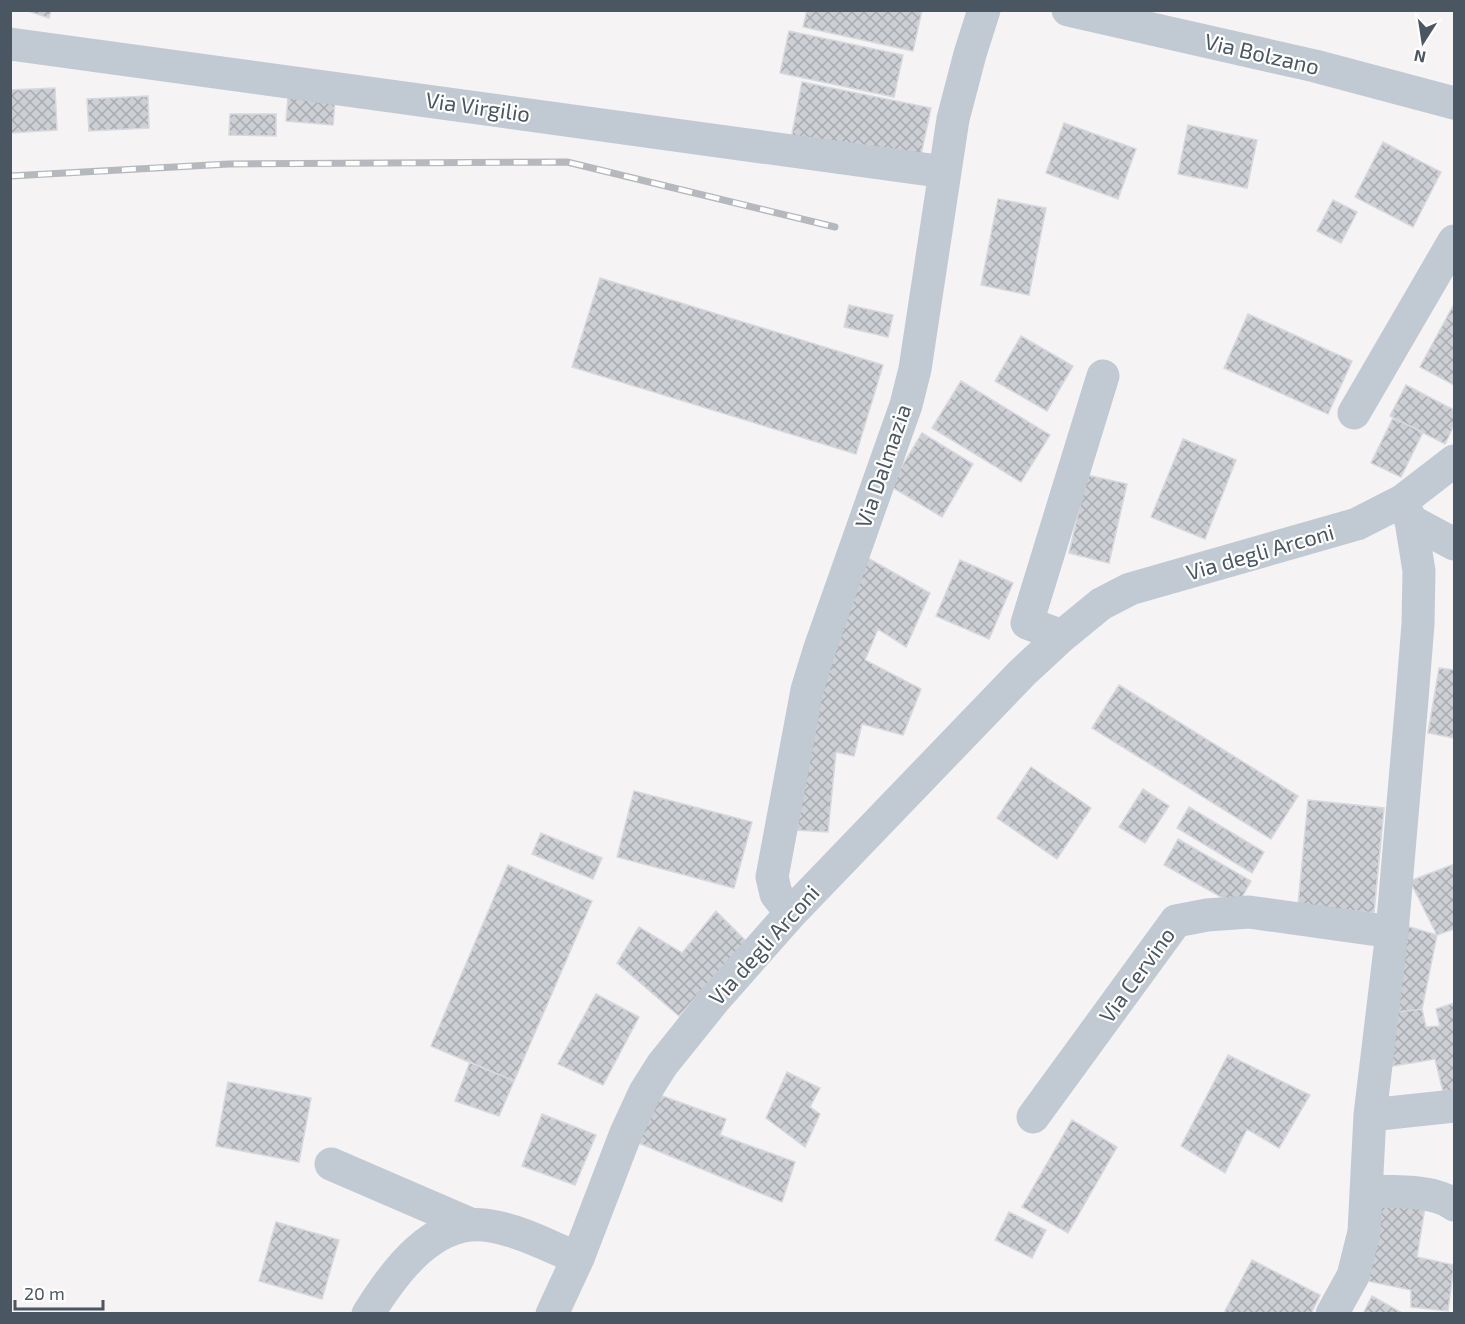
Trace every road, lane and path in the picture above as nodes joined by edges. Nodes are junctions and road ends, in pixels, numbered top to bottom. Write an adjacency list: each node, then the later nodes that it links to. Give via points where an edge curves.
1 (984, 10): 5 (street, Via Dalmazia, via 953,119)
2 (1068, 10): 4 (street, Via Bolzano, via 1315,66)
3 (10, 44): 5 (street, Via Virgilio)
4 (1455, 103)
5 (945, 172): 13 (street, Via Dalmazia, via 921,337 906,405 807,690 772,877 776,894)
6 (1455, 241): 8 (street)
7 (1103, 376): 12 (street, via 1027,622)
8 (1354, 413)
9 (1455, 461): 10 (street, Via degli Arconi)
10 (1406, 511): 11 (street); 12 (street, Via degli Arconi, via 1130,589 1101,604); 14 (street, via 1419,571 1418,624)
11 (1455, 544)
12 (1062, 636): 13 (street, Via degli Arconi)
13 (791, 913): 22 (street, Via degli Arconi, via 708,1007 645,1092)
14 (1392, 932): 16 (street); 17 (street, Via Cervino, via 1248,912 1176,921)
15 (1455, 1106): 16 (street)
16 (1370, 1114): 19 (street)
17 (1033, 1117)
18 (331, 1164): 21 (street)
19 (1366, 1191): 20 (street, via 1434,1196); 25 (street, via 1361,1250 1353,1276)
20 (1455, 1205)
21 (470, 1224): 22 (street, via 506,1229); 23 (street, via 441,1233 413,1254)
22 (578, 1258): 24 (street, Via degli Arconi)
23 (368, 1314)
24 (552, 1314)
25 (1332, 1314)

